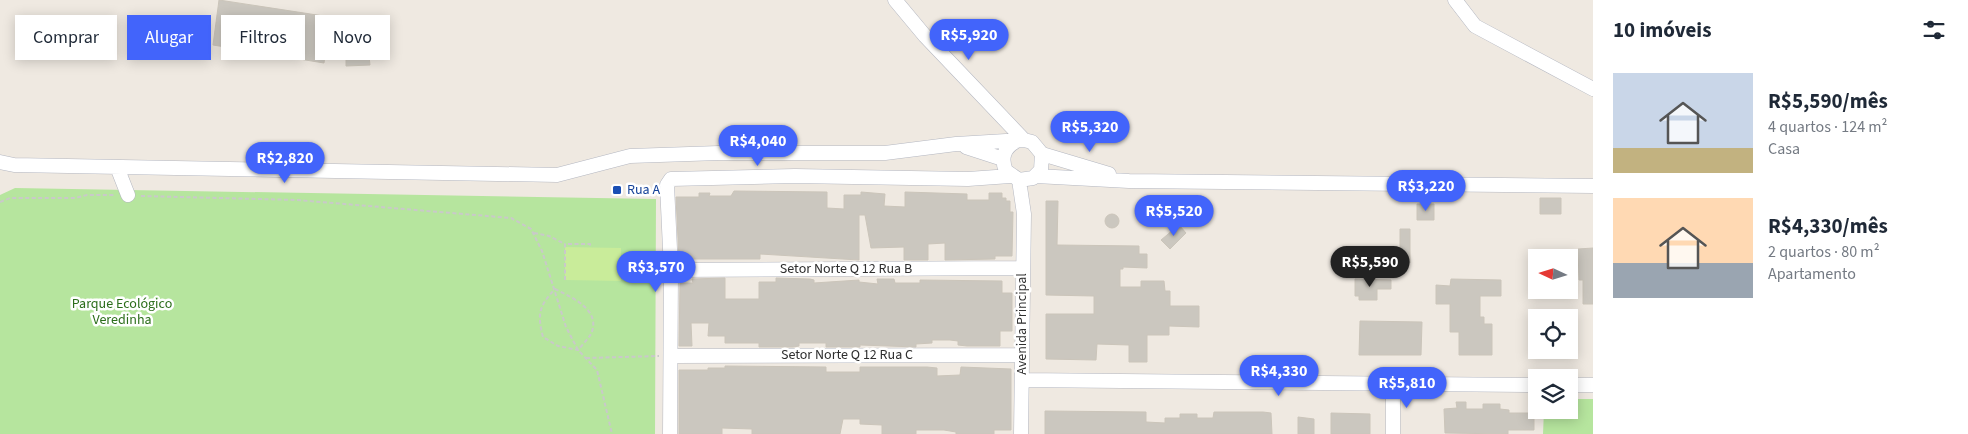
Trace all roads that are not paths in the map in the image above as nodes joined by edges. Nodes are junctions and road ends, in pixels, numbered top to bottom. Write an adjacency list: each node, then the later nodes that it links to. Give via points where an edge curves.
1 (895, 0): 4 (street)
2 (1455, 0): 3 (street, via 1475,26)
3 (1593, 88)
4 (1019, 141): 5 (street); 6 (street, via 1032,142); 10 (street, via 1004,152)
5 (956, 144): 9 (street, via 885,153 630,156 557,175); 10 (street)
6 (1042, 154): 12 (street, Avenida Principal, via 1043,162); 13 (street)
7 (0, 162): 8 (street)
8 (14, 165): 9 (street); 11 (street)
9 (117, 167): 15 (street)
10 (1009, 170): 12 (street); 16 (street, Avenida Principal); 18 (street, via 968,179 795,176 671,180 667,185)
11 (0, 171)
12 (1034, 177): 13 (street); 16 (street, Avenida Principal)
13 (1129, 180): 14 (street)
14 (1593, 186)
15 (128, 195)
16 (1024, 214): 17 (street, Avenida Principal)
17 (1022, 268): 18 (street, Setor Norte Q 12 Rua B); 19 (street, Avenida Principal)
18 (671, 270): 20 (street)
19 (1022, 355): 20 (street, Setor Norte Q 12 Rua C); 21 (street, Avenida Principal)
20 (671, 356): 26 (street)
21 (1022, 380): 22 (street); 27 (street, Avenida Principal)
22 (1393, 383): 23 (street); 28 (street)
23 (1528, 385)
24 (1578, 385): 25 (street)
25 (1593, 385)
26 (670, 434)
27 (1022, 434)
28 (1393, 434)

